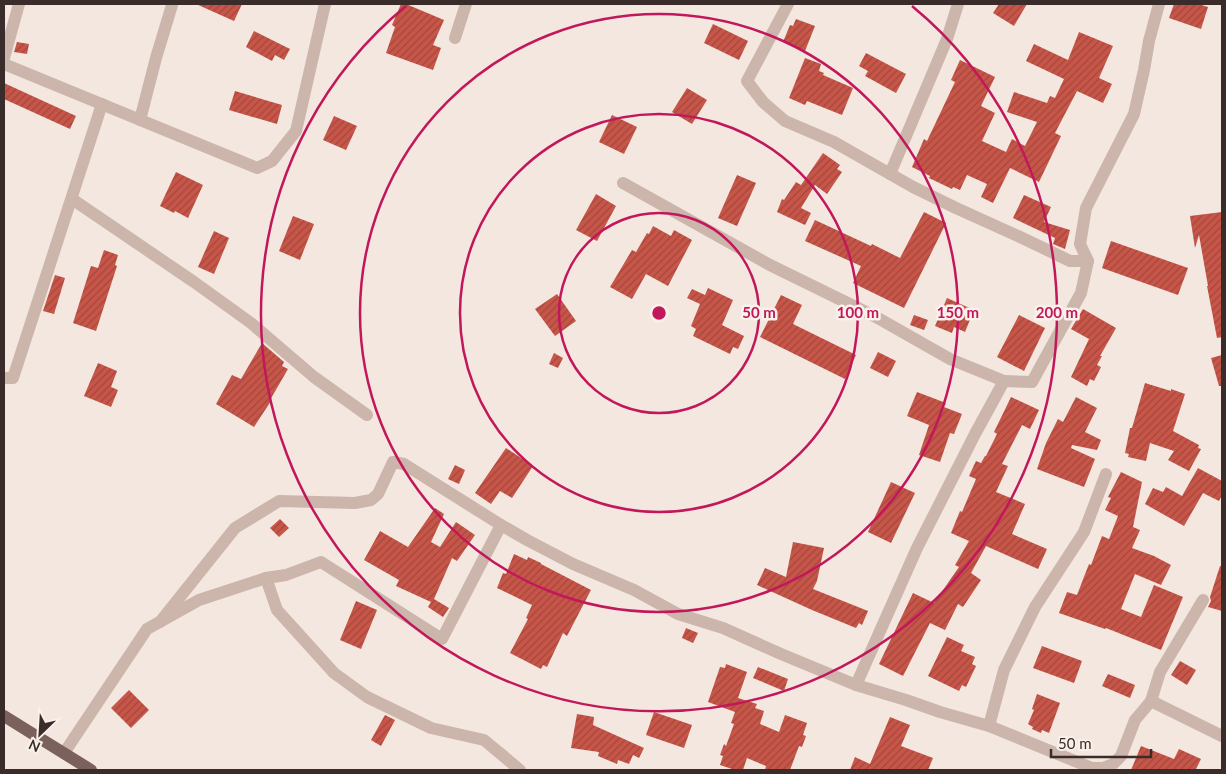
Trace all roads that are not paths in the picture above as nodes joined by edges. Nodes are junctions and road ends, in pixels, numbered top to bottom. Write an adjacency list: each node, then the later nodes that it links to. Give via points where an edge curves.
1 (20, 4): 9 (street)
2 (325, 4): 12 (street, via 296,132 272,161 257,168)
3 (466, 4): 8 (street)
4 (788, 4): 13 (street, via 747,81 763,102 786,121 834,142)
5 (958, 4): 13 (street, via 947,39)
6 (1158, 4): 16 (street, via 1134,114 1086,208 1080,244)
7 (172, 5): 12 (street)
8 (455, 38)
9 (4, 58)
10 (4, 64): 11 (street)
11 (102, 104): 12 (street); 15 (street)
12 (140, 120)
13 (890, 174): 16 (street, via 1070,261)
14 (622, 183): 18 (street, via 950,359)
15 (72, 199): 17 (street, via 13,378); 19 (street, via 251,323)
16 (1088, 261): 18 (street, via 1081,293 1032,382)
17 (4, 378)
18 (1004, 381): 25 (street, via 917,548)
19 (367, 416)
20 (1106, 474): 28 (street, via 1084,532 1035,607 1004,670)
21 (501, 525): 22 (street, via 442,639 321,562); 24 (street, via 404,464 393,462 378,494 371,500 355,503 279,502 235,528); 25 (street, via 678,614 723,628)
22 (266, 578): 24 (street, via 199,600); 32 (street, via 278,610 334,673 367,697 431,728 484,740)
23 (1203, 600): 26 (street, via 1160,672)
24 (160, 622): 30 (street, via 147,629)
25 (856, 685): 28 (street)
26 (1151, 701): 28 (street, via 1135,720 1121,756 1103,768 1092,768); 29 (street)
27 (4, 716): 30 (main road)
28 (989, 726)
29 (1222, 736)
30 (64, 753): 31 (main road)
31 (91, 770)
32 (520, 770)

